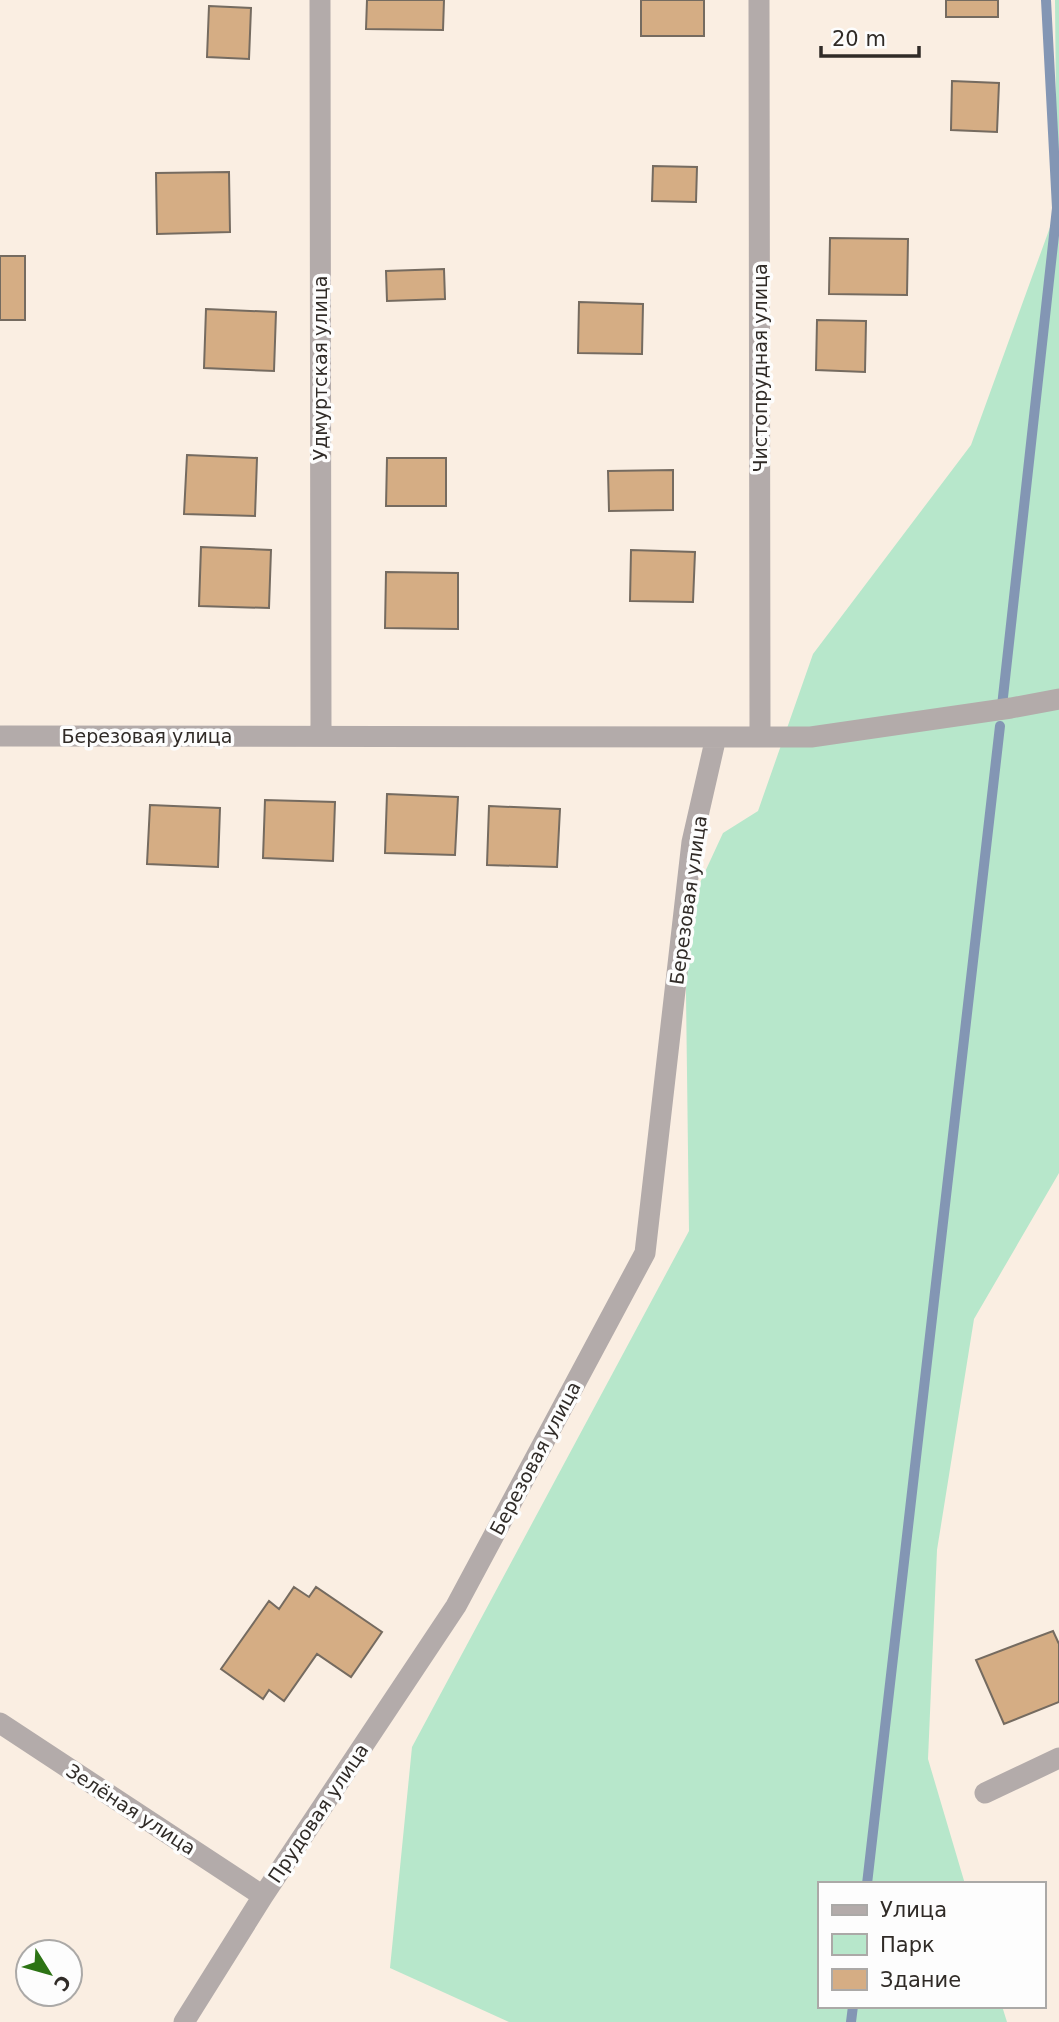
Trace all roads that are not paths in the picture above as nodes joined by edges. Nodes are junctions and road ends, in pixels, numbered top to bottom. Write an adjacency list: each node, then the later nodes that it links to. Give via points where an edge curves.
1 (320, 0): 5 (street, Удмуртская улица)
2 (759, 0): 7 (street, Чистопрудная улица)
3 (1059, 699): 7 (street, via 811,737)
4 (0, 736): 5 (street, Березовая улица)
5 (321, 736): 6 (street, Березовая улица)
6 (716, 737): 7 (street); 8 (street, Березовая улица, via 692,842 645,1253)
7 (760, 737)
8 (456, 1606): 12 (street, Прудовая улица)
9 (0, 1723): 12 (street, Зелёная улица)
10 (1059, 1758): 11 (street)
11 (985, 1793)
12 (263, 1896): 13 (street, Прудовая улица)
13 (184, 2022)

